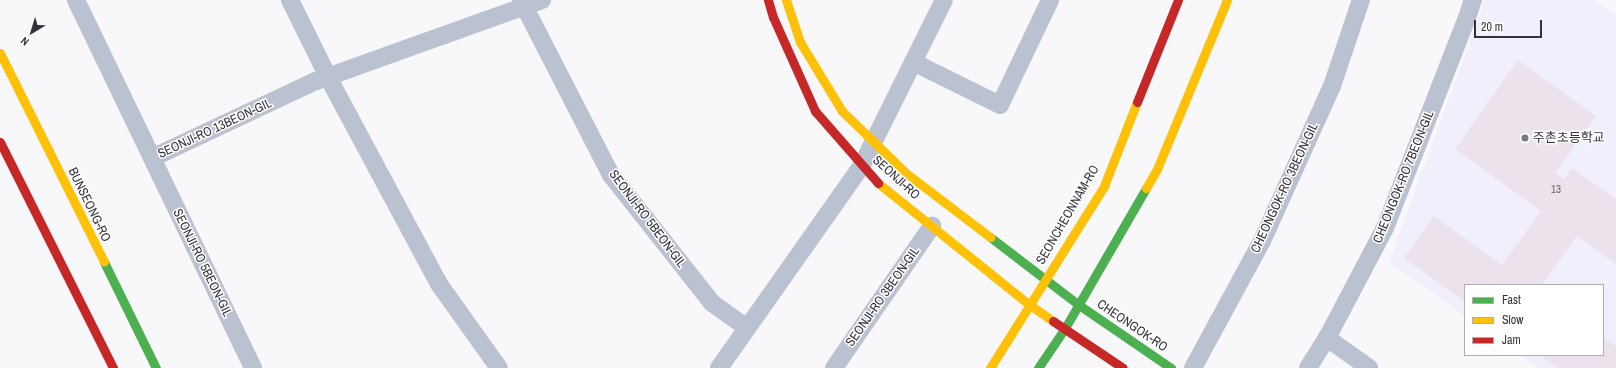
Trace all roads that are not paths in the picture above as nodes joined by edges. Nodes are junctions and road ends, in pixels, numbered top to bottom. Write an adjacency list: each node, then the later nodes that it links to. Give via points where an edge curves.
1 (76, 0): 18 (street, SEONJI-RO 13BEON-GIL)
2 (290, 0): 15 (street)
3 (542, 0): 12 (street, SEONJI-RO 13BEON-GIL)
4 (768, 0): 19 (main road, SEONJI-RO, via 773,17 815,110)
5 (786, 0): 17 (main road, SEONJI-RO, via 800,42 842,111)
6 (944, 0): 14 (street)
7 (1050, 0): 14 (street, via 1000,105)
8 (1178, 0): 21 (main road, SEONCHEONNAM-RO, via 1104,186)
9 (1227, 0): 23 (main road, via 1157,169)
10 (1362, 0): 37 (street, CHEONGOK-RO 3BEON-GIL, via 1332,86 1262,241)
11 (1473, 0): 26 (street, CHEONGOK-RO 7BEON-GIL, via 1385,228)
12 (523, 3): 15 (street, SEONJI-RO 13BEON-GIL); 24 (street, SEONJI-RO 5BEON-GIL, via 611,175 712,303)
13 (0, 53): 28 (main road, BUNSEONG-RO)
14 (913, 62): 17 (street)
15 (328, 77): 18 (street, SEONJI-RO 13BEON-GIL); 30 (street, via 439,284)
16 (0, 142): 27 (main road)
17 (874, 142): 19 (street); 21 (main road, SEONJI-RO, via 906,173)
18 (152, 158): 29 (street, SEONJI-RO 5BEON-GIL)
19 (862, 165): 20 (main road, SEONJI-RO, via 874,180); 24 (street)
20 (932, 226): 22 (main road, SEONJI-RO); 32 (street, SEONJI-RO 3BEON-GIL)
21 (1045, 280): 22 (main road, SEONCHEONNAM-RO); 23 (main road, SEONJI-RO)
22 (1030, 305): 25 (main road, SEONJI-RO); 33 (main road, SEONCHEONNAM-RO)
23 (1079, 305): 25 (main road); 36 (main road, CHEONGOK-RO)
24 (747, 328): 31 (street)
25 (1065, 328): 34 (main road); 35 (main road)
26 (1327, 338): 38 (street, CHEONGOK-RO 7BEON-GIL); 39 (street)
27 (114, 368)
28 (156, 368)
29 (253, 368)
30 (499, 368)
31 (719, 368)
32 (834, 368)
33 (990, 368)
34 (1038, 368)
35 (1123, 368)
36 (1171, 368)
37 (1193, 368)
38 (1308, 368)
39 (1369, 368)

